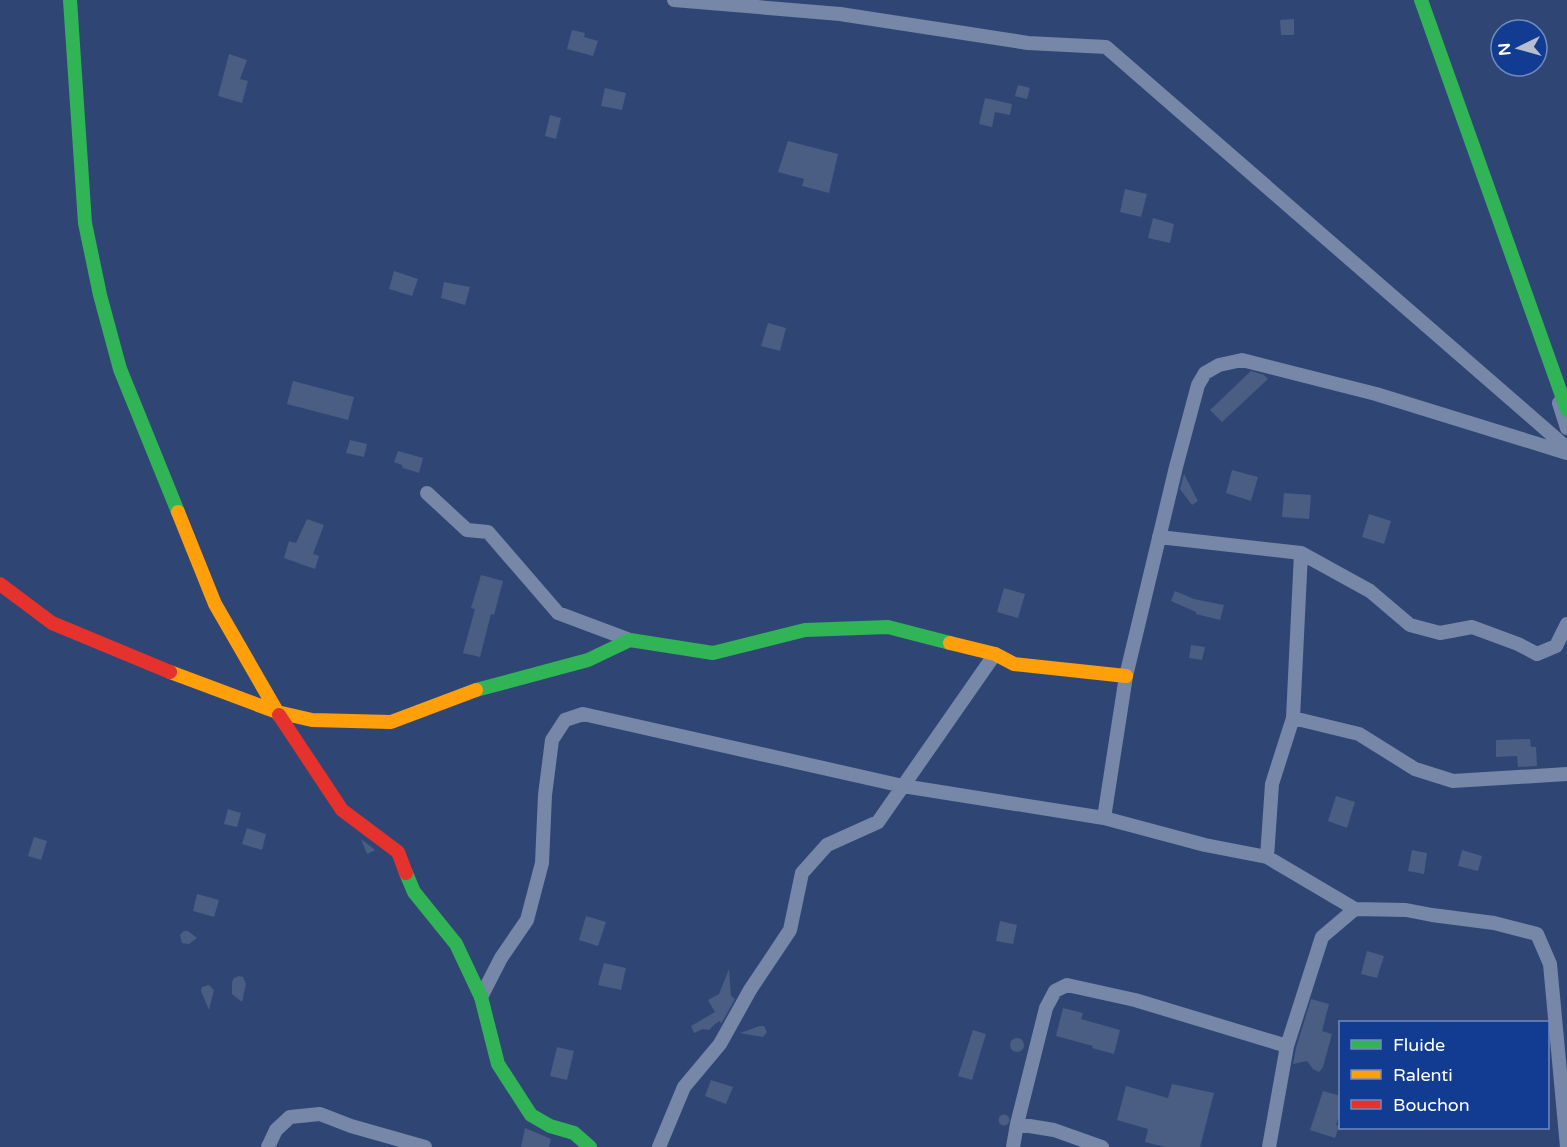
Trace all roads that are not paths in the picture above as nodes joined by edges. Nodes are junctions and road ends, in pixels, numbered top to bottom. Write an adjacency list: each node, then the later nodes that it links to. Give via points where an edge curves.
1 (70, 0): 17 (street, via 85,223 120,369 214,604)
2 (675, 0): 7 (street, via 840,14 1028,43 1106,47)
3 (1421, 0): 4 (street)
4 (1444, 69): 5 (street); 6 (street)
5 (1567, 410)
6 (1567, 428)
7 (1567, 448)
8 (1567, 453): 10 (street, via 1376,394 1242,360 1219,365 1205,373 1198,385)
9 (427, 493): 14 (street, via 467,530 488,532 558,613)
10 (1159, 537): 11 (street); 16 (street)
11 (1301, 553): 13 (street, via 1370,591 1410,625 1440,633 1472,627 1537,654 1556,646); 18 (street)
12 (0, 584): 17 (street, via 52,623)
13 (1567, 624)
14 (630, 640): 15 (street, via 713,653 805,630 888,627); 17 (street, via 588,660 479,689 391,722 312,720)
15 (995, 654): 16 (street, via 1014,664); 20 (street)
16 (1126, 676): 21 (street)
17 (277, 712): 24 (street, via 342,810 398,852 414,892 456,944)
18 (1293, 718): 19 (street, via 1359,734 1415,769 1453,781); 22 (street, via 1272,784)
19 (1567, 774)
20 (903, 786): 21 (street); 24 (street, via 583,714 565,720 552,740 542,863 527,920); 30 (street, via 878,822 827,845 802,873 790,930 720,1044 684,1087)
21 (1104, 818): 22 (street)
22 (1267, 857): 23 (street)
23 (1355, 909): 25 (street, via 1322,937); 34 (street, via 1406,910 1494,923 1537,934 1550,963)
24 (481, 997): 29 (street, via 498,1064 531,1115 574,1133)
25 (1287, 1046): 26 (street, via 1135,1000 1067,985 1055,991 1046,1008); 33 (street)
26 (1017, 1124): 31 (street); 32 (street, via 1054,1130)
27 (268, 1147): 28 (street, via 276,1130 290,1117 320,1114)
28 (425, 1147)
29 (590, 1147)
30 (659, 1147)
31 (1013, 1147)
32 (1102, 1147)
33 (1269, 1147)
34 (1567, 1147)

